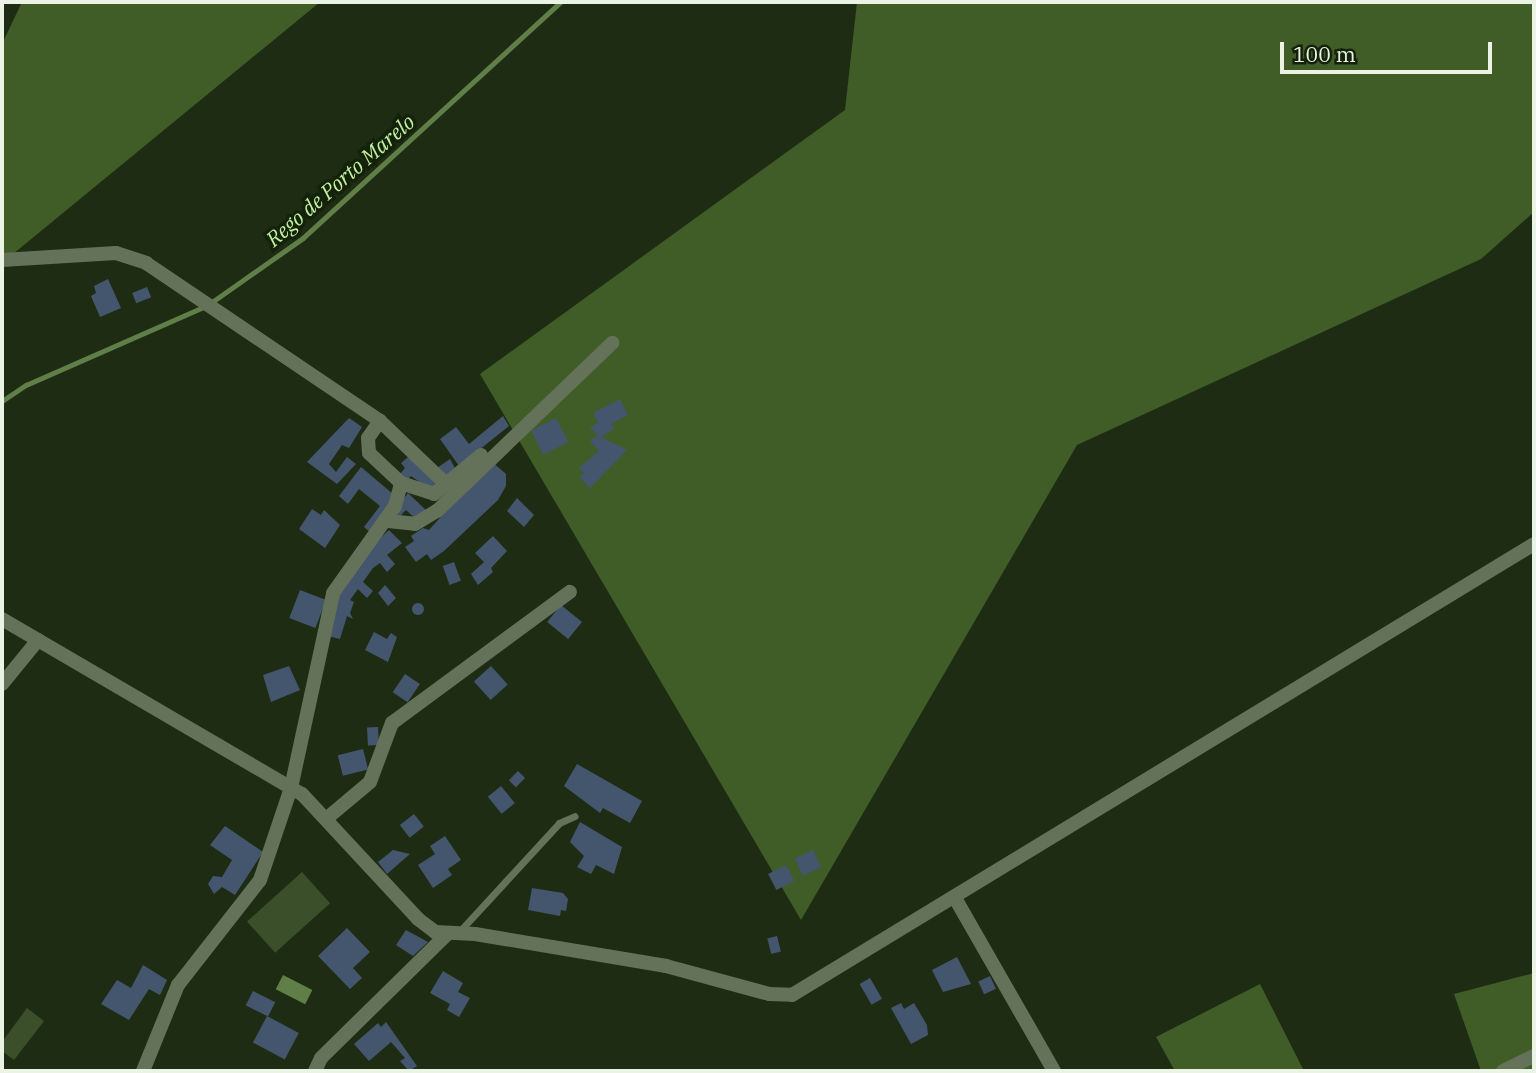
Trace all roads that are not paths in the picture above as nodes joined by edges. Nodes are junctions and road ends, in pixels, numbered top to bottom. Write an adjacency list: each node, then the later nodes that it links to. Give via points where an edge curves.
1 (2, 260): 3 (street, via 116,253 146,263)
2 (612, 343): 4 (street)
3 (380, 421): 5 (street, via 368,439 369,453); 6 (street)
4 (519, 430): 6 (street); 7 (street, via 437,511 415,524)
5 (401, 483): 6 (street, via 434,494); 7 (street)
6 (446, 484)
7 (388, 521): 13 (street, via 333,593)
8 (1534, 544): 16 (street)
9 (570, 592): 15 (street, via 392,723 370,782)
10 (2, 619): 11 (street)
11 (38, 640): 12 (street); 13 (street)
12 (2, 684)
13 (291, 788): 15 (street); 19 (street, via 260,880 178,985)
14 (575, 816): 17 (lane, via 559,823)
15 (326, 819): 17 (street, via 418,919)
16 (955, 898): 17 (street, via 792,995 769,994 666,966); 21 (street)
17 (452, 934): 20 (street, via 321,1058)
18 (1534, 1056): 22 (street)
19 (143, 1071)
20 (315, 1071)
21 (1054, 1071)
22 (1503, 1071)

